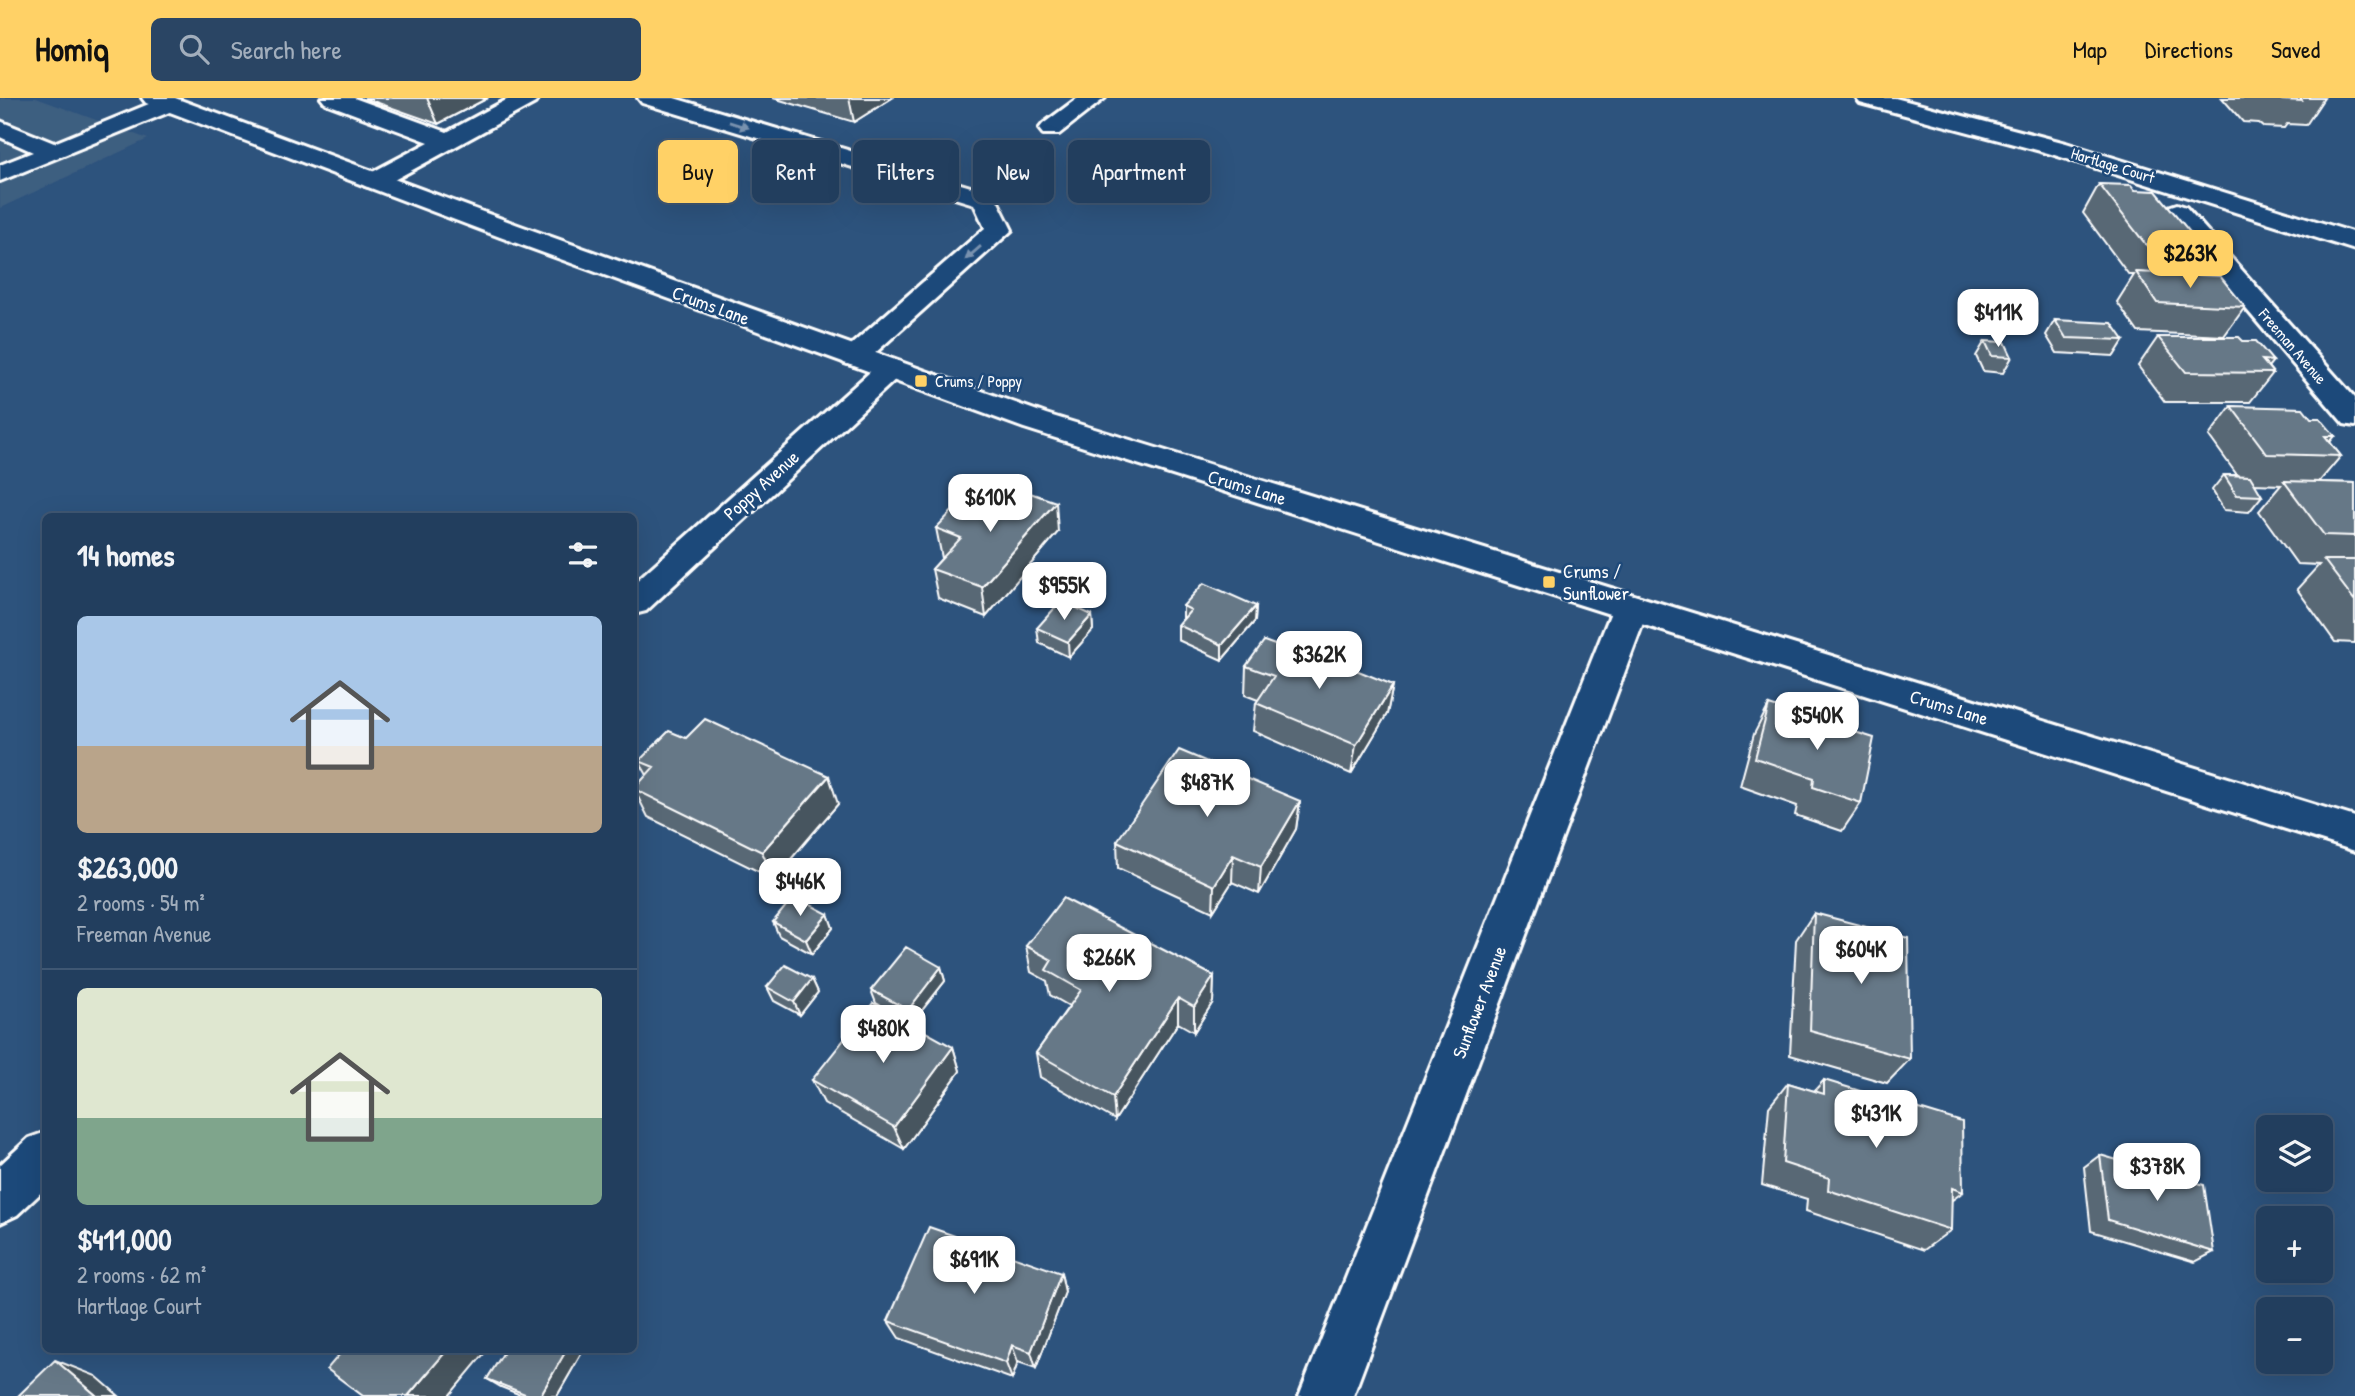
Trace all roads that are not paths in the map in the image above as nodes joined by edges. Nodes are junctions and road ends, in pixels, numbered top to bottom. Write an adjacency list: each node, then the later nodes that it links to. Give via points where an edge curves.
1 (333, 98): 9 (main road)
2 (527, 98): 9 (main road)
3 (650, 98): 15 (main road, one-way to 15, via 985,199 999,230)
4 (1093, 98): 8 (main road)
5 (1868, 98): 14 (main road, Hartlage Court, via 2057,148)
6 (162, 101): 10 (main road); 12 (main road, Crums Lane)
7 (0, 128): 10 (main road)
8 (1051, 130)
9 (449, 141): 12 (main road)
10 (51, 152): 11 (main road)
11 (0, 174)
12 (374, 181): 15 (main road, Crums Lane)
13 (2177, 212): 17 (main road, Freeman Avenue)
14 (2355, 242)
15 (854, 357): 16 (main road, Crums Lane)
16 (889, 370): 18 (main road, Poppy Avenue); 19 (main road, Crums Lane, via 1035,421)
17 (2355, 417)
18 (637, 598)
19 (1631, 607): 20 (main road, Crums Lane); 23 (main road, Sunflower Avenue)
20 (2355, 834)
21 (42, 1159): 22 (main road)
22 (0, 1198)
23 (1326, 1396)

